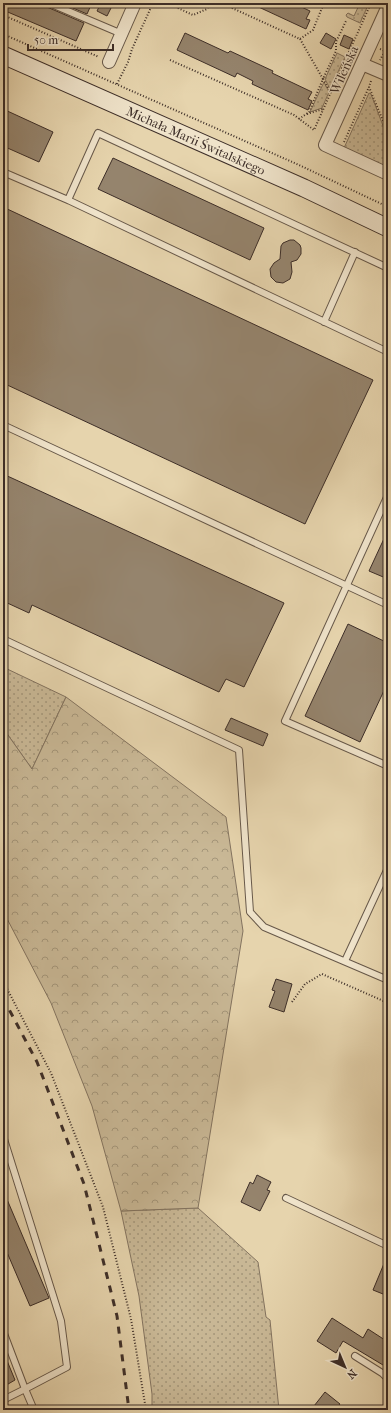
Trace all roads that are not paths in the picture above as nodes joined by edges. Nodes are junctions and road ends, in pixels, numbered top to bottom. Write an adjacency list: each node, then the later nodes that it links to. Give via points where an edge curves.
1 (49, 3): 4 (lane)
2 (135, 3): 4 (street)
3 (388, 6): 7 (street, Wileńska)
4 (122, 34): 6 (street)
5 (3, 55): 12 (main road, Michała Marii Świtalskiego, via 304,188)
6 (109, 62)
7 (362, 64): 8 (street); 10 (street, Wileńska, via 325,145)
8 (388, 75)
9 (3, 172): 11 (lane)
10 (388, 174)
11 (68, 200): 13 (lane, via 98,133); 15 (lane)
12 (388, 228)
13 (355, 252): 14 (lane); 15 (lane)
14 (388, 268)
15 (324, 322): 16 (lane)
16 (388, 352)
17 (3, 425): 19 (lane)
18 (388, 495): 19 (lane)
19 (347, 586): 20 (lane); 22 (lane, via 285,721)
20 (388, 605)
21 (3, 640): 24 (lane, via 239,750 250,912 264,926)
22 (388, 766)
23 (388, 868): 24 (lane)
24 (345, 961): 25 (lane)
25 (388, 980)
26 (3, 1136): 32 (lane, via 61,1321 67,1367)
27 (286, 1198): 28 (lane)
28 (388, 1246)
29 (3, 1330): 32 (lane)
30 (355, 1356): 31 (lane)
31 (388, 1379)
32 (25, 1389): 33 (lane); 34 (lane)
33 (3, 1400)
34 (34, 1410)

